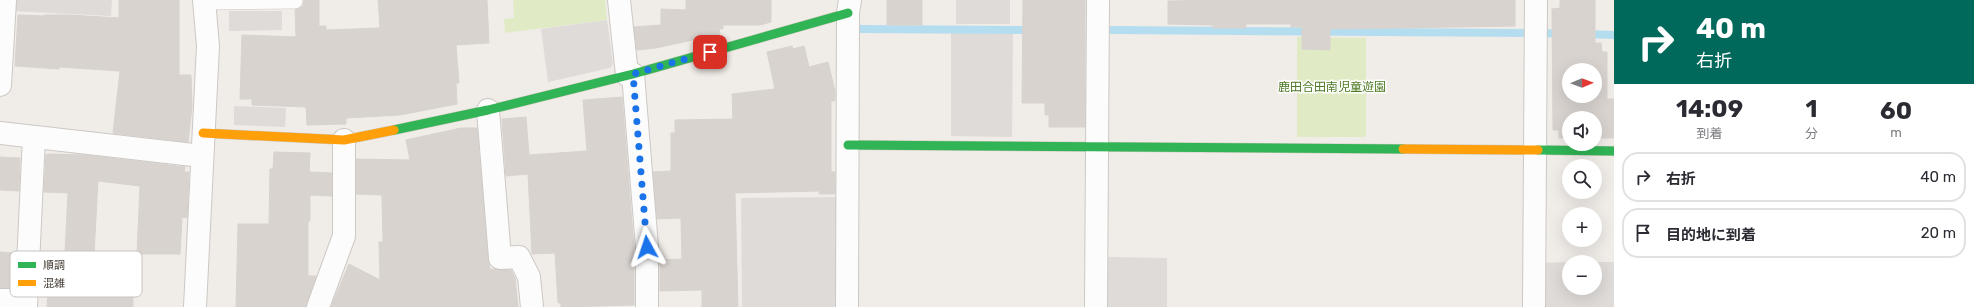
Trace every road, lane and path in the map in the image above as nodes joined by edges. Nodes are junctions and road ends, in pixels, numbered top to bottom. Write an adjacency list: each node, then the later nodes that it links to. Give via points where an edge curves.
1 (5, 0): 9 (street)
2 (295, 0): 6 (lane)
3 (619, 0): 8 (street)
4 (1098, 0): 16 (street)
5 (1536, 0): 17 (street)
6 (204, 1): 12 (street, via 208,46)
7 (849, 7): 8 (street); 15 (street)
8 (630, 74): 10 (street); 26 (street, via 647,247)
9 (0, 85)
10 (488, 110): 14 (street); 25 (street, via 500,258 519,257 529,277)
11 (0, 133): 13 (street)
12 (203, 133): 14 (street); 19 (street)
13 (34, 137): 19 (street); 20 (street)
14 (344, 140): 24 (street, via 344,236)
15 (848, 145): 16 (street); 27 (street)
16 (1097, 147): 17 (street); 28 (street)
17 (1535, 151): 18 (street); 29 (street)
18 (1614, 151)
19 (202, 156): 23 (street)
20 (29, 251)
21 (0, 300): 22 (street)
22 (26, 304)
23 (195, 307)
24 (318, 307)
25 (532, 307)
26 (647, 307)
27 (847, 307)
28 (1096, 307)
29 (1534, 307)

